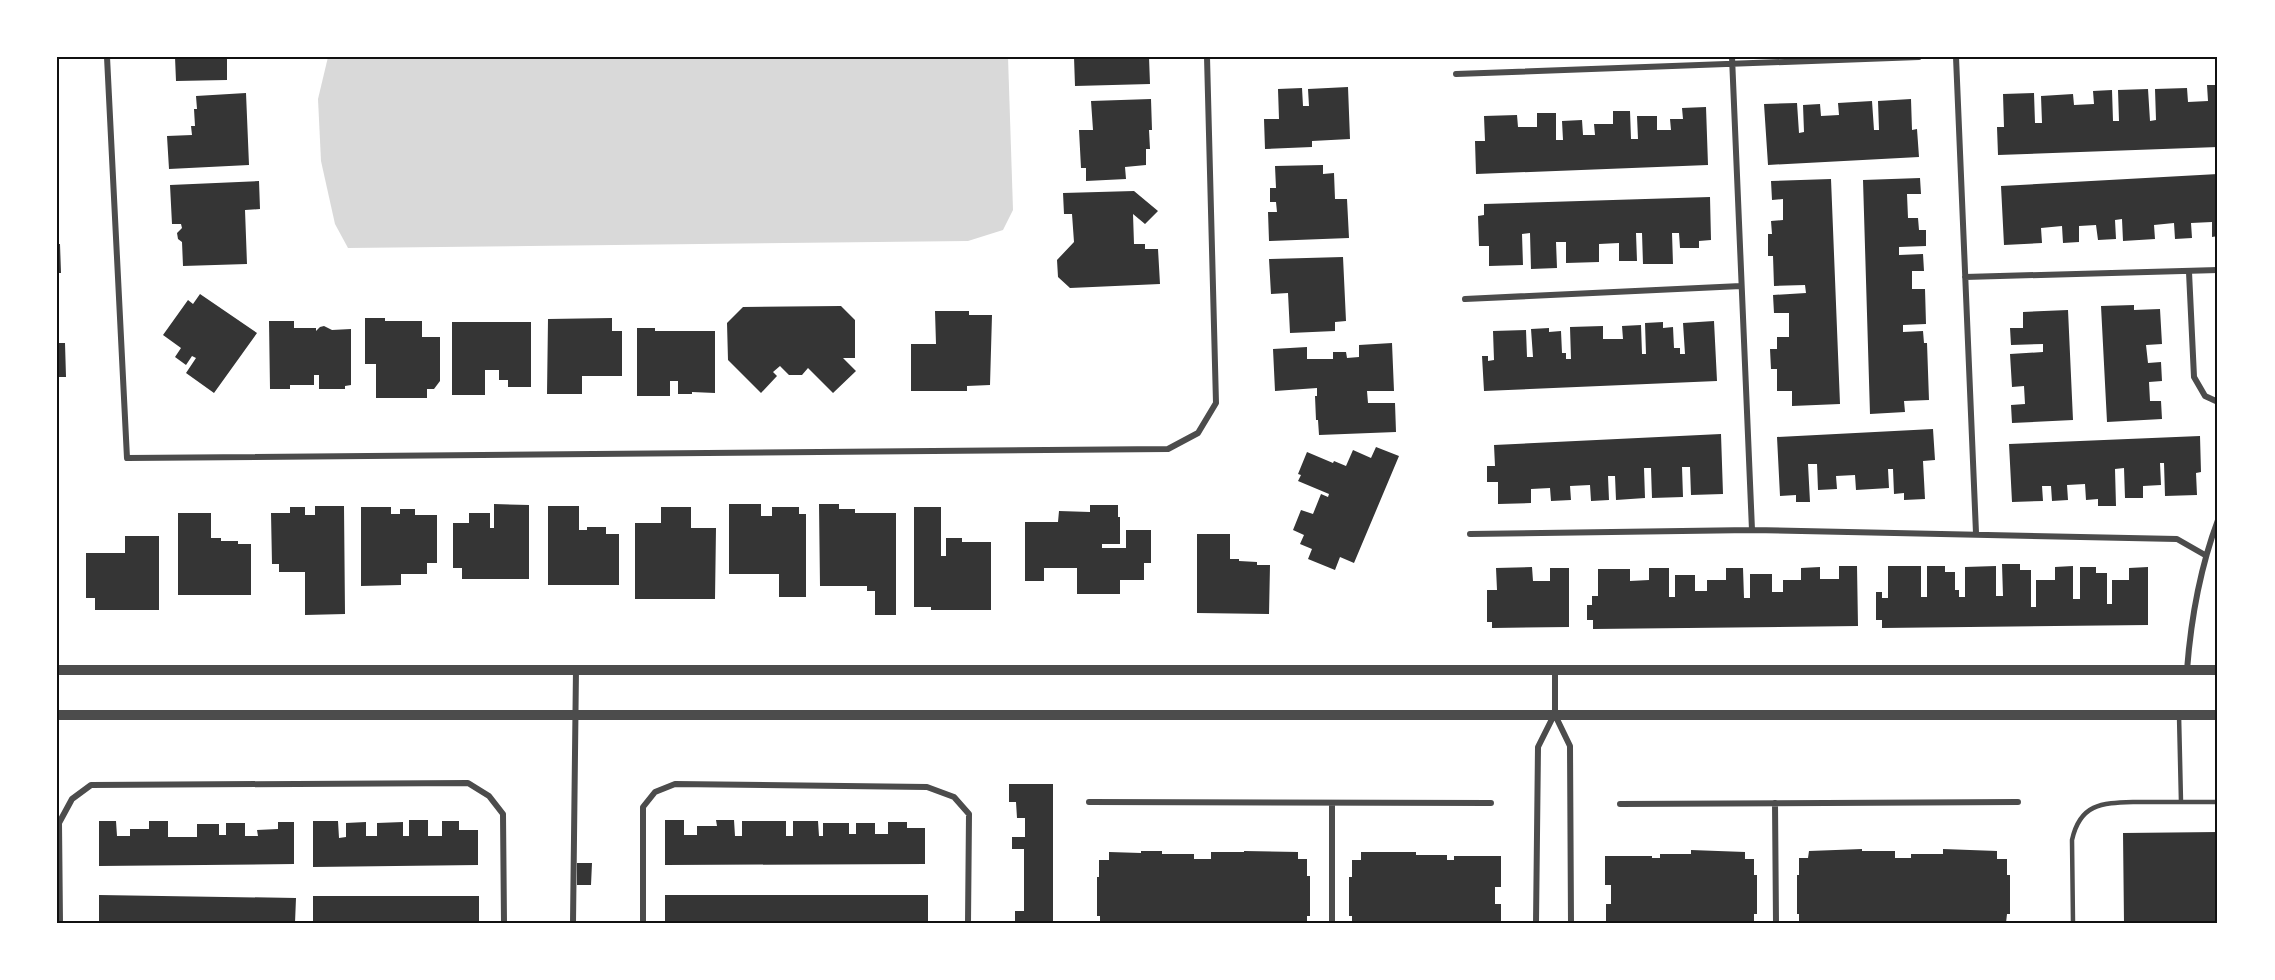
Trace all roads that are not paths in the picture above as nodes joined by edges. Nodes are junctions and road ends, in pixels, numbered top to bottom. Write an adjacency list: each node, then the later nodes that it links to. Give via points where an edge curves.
1 (107, 57): 2 (street, via 127,458 1168,449 1198,433 1216,404)
2 (1207, 57)
3 (1919, 57): 5 (street)
4 (1956, 57): 9 (street)
5 (1732, 60): 6 (street); 10 (street)
6 (1456, 74)
7 (2218, 270): 8 (street)
8 (2188, 272): 9 (street); 12 (street, via 2194,377 2205,396)
9 (1965, 277): 15 (street)
10 (1741, 286): 11 (street); 14 (street)
11 (1466, 299)
12 (2218, 402)
13 (2218, 520): 17 (street)
14 (1752, 530): 15 (street); 16 (street)
15 (1976, 533): 17 (street, via 2177,539)
16 (1470, 534)
17 (2205, 555): 21 (street)
18 (576, 669): 19 (street); 20 (street); 23 (street)
19 (57, 670)
20 (1555, 670): 21 (street); 25 (street)
21 (2187, 670): 22 (street)
22 (2218, 670)
23 (576, 714): 24 (street); 25 (street); 38 (street)
24 (57, 715)
25 (1555, 715): 26 (street); 42 (street, via 1538,747); 43 (street, via 1570,746)
26 (2179, 715): 27 (street); 30 (lane)
27 (2218, 715)
28 (1089, 802): 32 (street)
29 (2018, 802): 34 (street)
30 (2181, 802): 31 (lane); 45 (lane, via 2097,804 2080,819 2072,840)
31 (2218, 802)
32 (1332, 803): 33 (street); 41 (street)
33 (1491, 803)
34 (1775, 803): 35 (street); 44 (street)
35 (1620, 804)
36 (60, 923): 37 (street, via 59,822 72,799 90,785 468,783 489,796 503,814)
37 (504, 923)
38 (573, 923)
39 (643, 923): 40 (street, via 644,807 655,792 675,784 927,787 954,796 969,814)
40 (968, 923)
41 (1332, 923)
42 (1536, 923)
43 (1571, 923)
44 (1776, 923)
45 (2073, 923)

